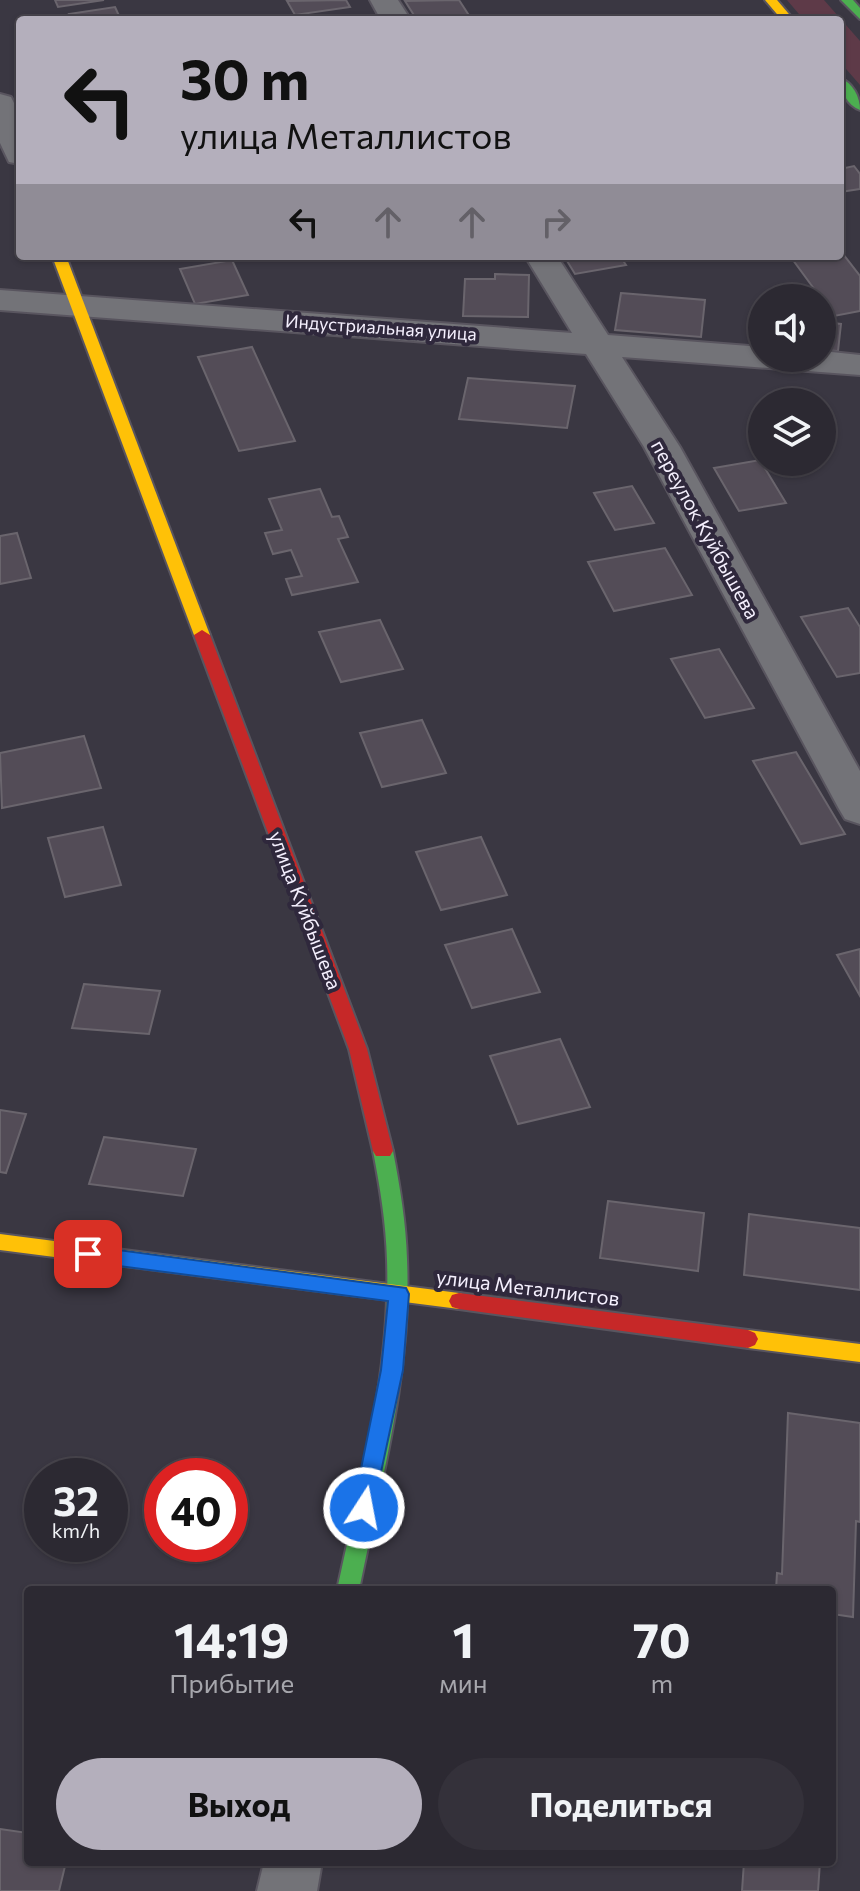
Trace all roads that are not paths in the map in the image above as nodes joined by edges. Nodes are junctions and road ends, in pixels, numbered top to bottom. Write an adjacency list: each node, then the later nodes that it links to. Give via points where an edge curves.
1 (771, 0): 4 (street)
2 (847, 0): 3 (street)
3 (860, 15)
4 (785, 16)
5 (844, 87): 7 (street)
6 (0, 103): 8 (street)
7 (860, 106)
8 (16, 145)
9 (60, 260): 12 (street, улица Куйбышева)
10 (543, 260): 13 (street, переулок Куйбышева)
11 (0, 300): 12 (street, Индустриальная улица)
12 (77, 305): 13 (street, Индустриальная улица); 19 (street, улица Куйбышева, via 358,1049 392,1186)
13 (595, 343): 14 (street, Индустриальная улица); 17 (street, переулок Куйбышева, via 662,447)
14 (748, 356)
15 (836, 363): 16 (street)
16 (860, 365)
17 (860, 809)
18 (0, 1242): 19 (street, улица Металлистов)
19 (399, 1294): 20 (street, улица Металлистов); 21 (street, улица Куйбышева, via 392,1370)
20 (860, 1353)
21 (349, 1586)
22 (292, 1866): 23 (street)
23 (287, 1891)

